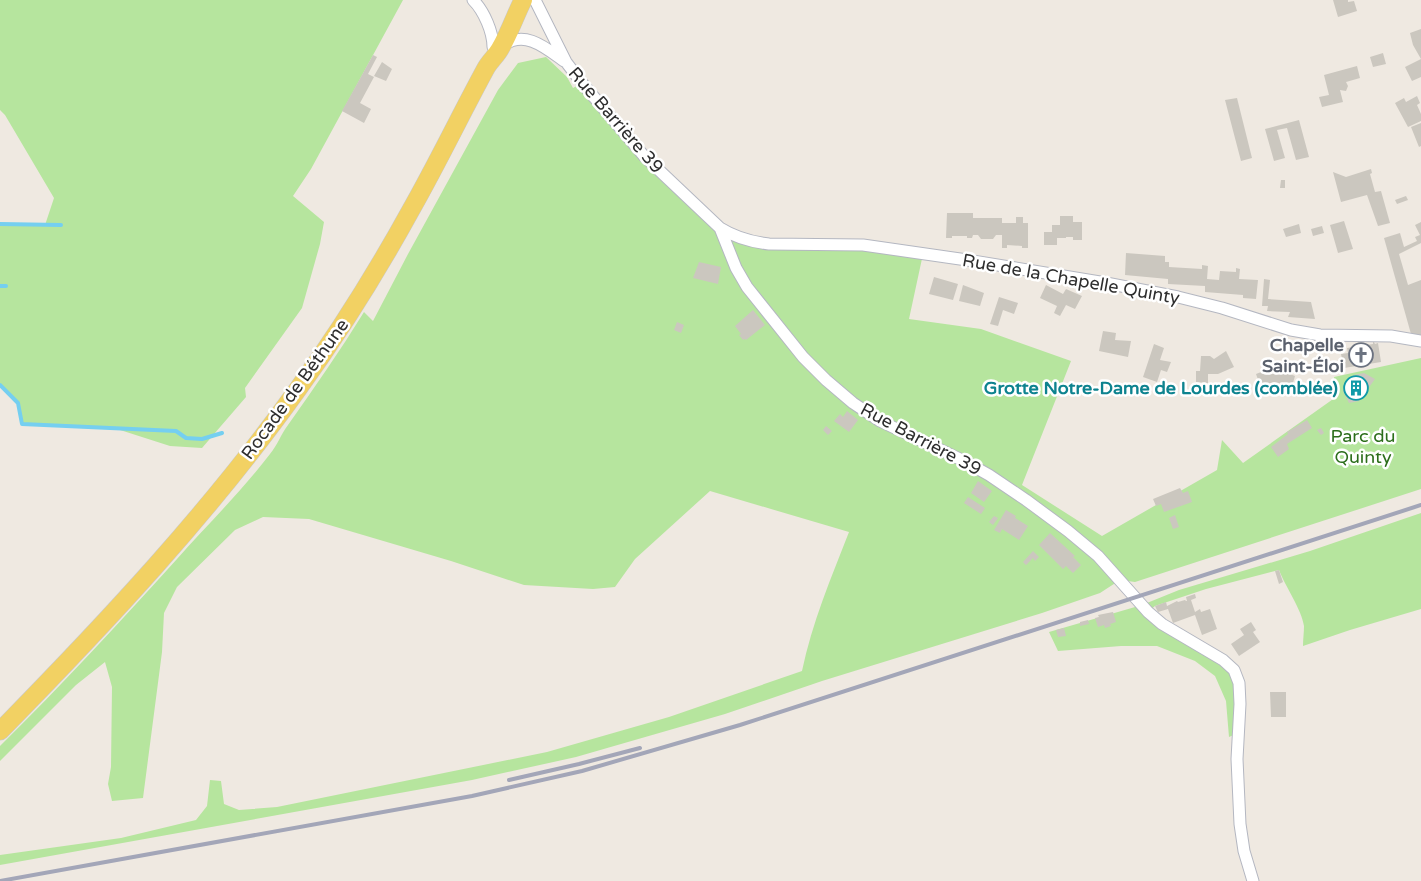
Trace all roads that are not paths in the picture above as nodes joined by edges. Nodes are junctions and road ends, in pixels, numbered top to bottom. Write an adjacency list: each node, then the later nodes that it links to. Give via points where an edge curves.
1 (473, 0): 5 (street)
2 (514, 0): 5 (main road)
3 (523, 0): 5 (main road, Rocade de Béthune)
4 (535, 0): 6 (street, Rue Barrière 39)
5 (496, 48): 6 (street, Rue Barrière 39, via 522,39 542,46); 9 (main road, Rocade de Béthune, via 386,255 289,402 166,556)
6 (566, 62): 7 (street, Rue Barrière 39, via 618,128)
7 (720, 228): 8 (street, Rue de la Chapelle Quinty, via 754,242 863,245 1106,283 1222,308 1291,330 1320,335 1391,336); 10 (street, Rue Barrière 39, via 747,286 803,357 838,391 880,422 962,460 1034,505 1098,556 1162,624 1230,665 1239,683 1237,759 1240,824)
8 (1421, 341)
9 (0, 731)
10 (1253, 881)

